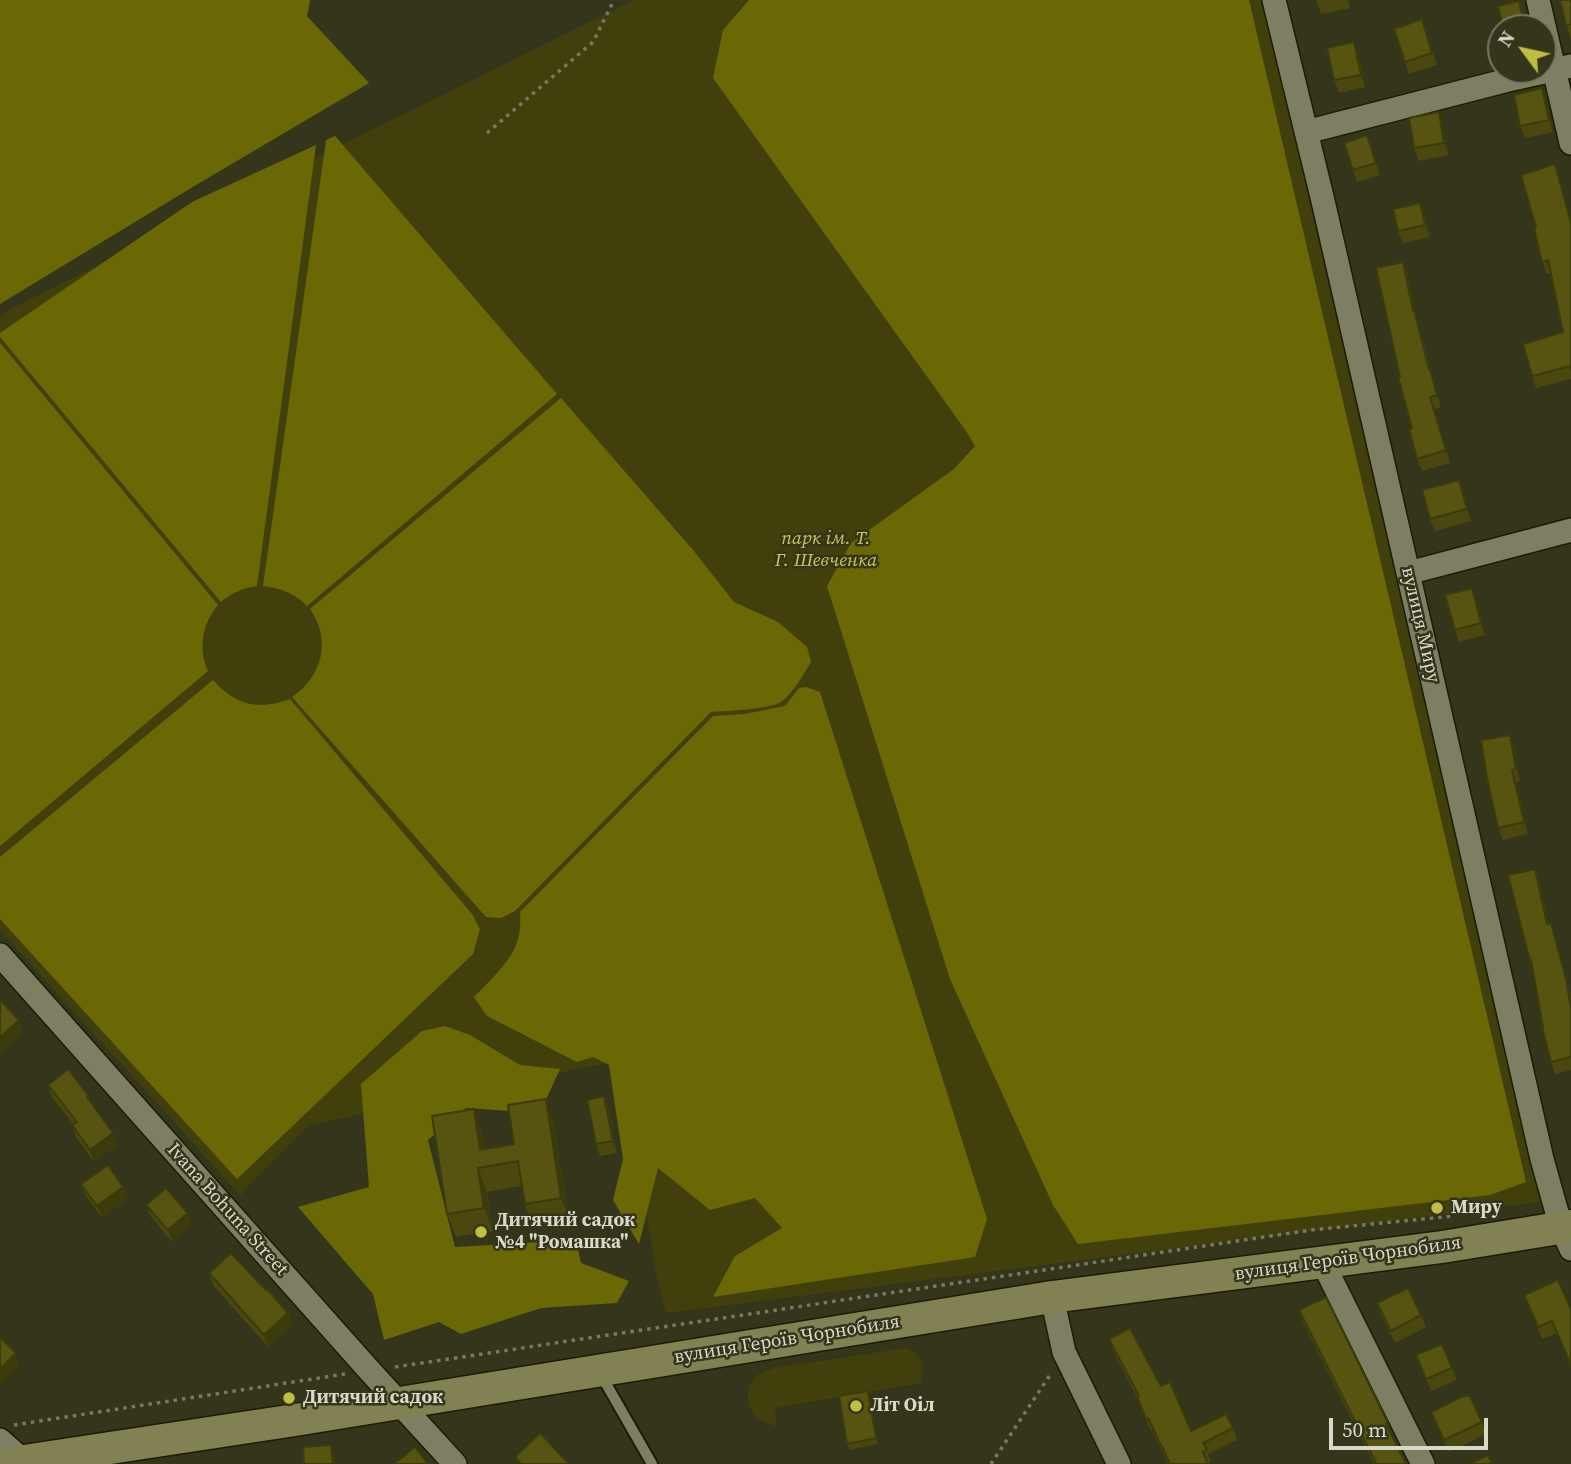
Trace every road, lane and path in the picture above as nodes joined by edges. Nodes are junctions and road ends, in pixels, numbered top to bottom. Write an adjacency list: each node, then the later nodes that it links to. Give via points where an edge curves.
1 (614, 0): 6 (path, via 593,42)
2 (1274, 0): 5 (street, вулиця Миру)
3 (1538, 0): 4 (street)
4 (1562, 68): 5 (street); 7 (street)
5 (1306, 132): 9 (street, вулиця Миру)
6 (487, 133)
7 (1571, 143)
8 (1571, 530): 9 (street)
9 (1408, 573): 12 (street, вулиця Миру, via 1542,1159)
10 (0, 955): 16 (street, Ivana Bohuna Street)
11 (1460, 1216): 16 (path, via 1297,1231)
12 (1568, 1234): 13 (street, вулиця Героїв Чорнобиля)
13 (1323, 1263): 14 (street, вулиця Героїв Чорнобиля); 25 (street)
14 (1052, 1297): 15 (street); 17 (street, вулиця Героїв Чорнобиля)
15 (1064, 1352): 23 (path); 24 (street)
16 (369, 1370): 18 (street, Ivana Bohuna Street); 19 (path)
17 (599, 1371): 18 (street, вулиця Героїв Чорнобиля); 22 (lane)
18 (398, 1402): 20 (street, вулиця Героїв Чорнобиля); 21 (street, Ivana Bohuna Street)
19 (7, 1433): 20 (street)
20 (18, 1463)
21 (455, 1464)
22 (652, 1464)
23 (991, 1464)
24 (1119, 1464)
25 (1423, 1464)

